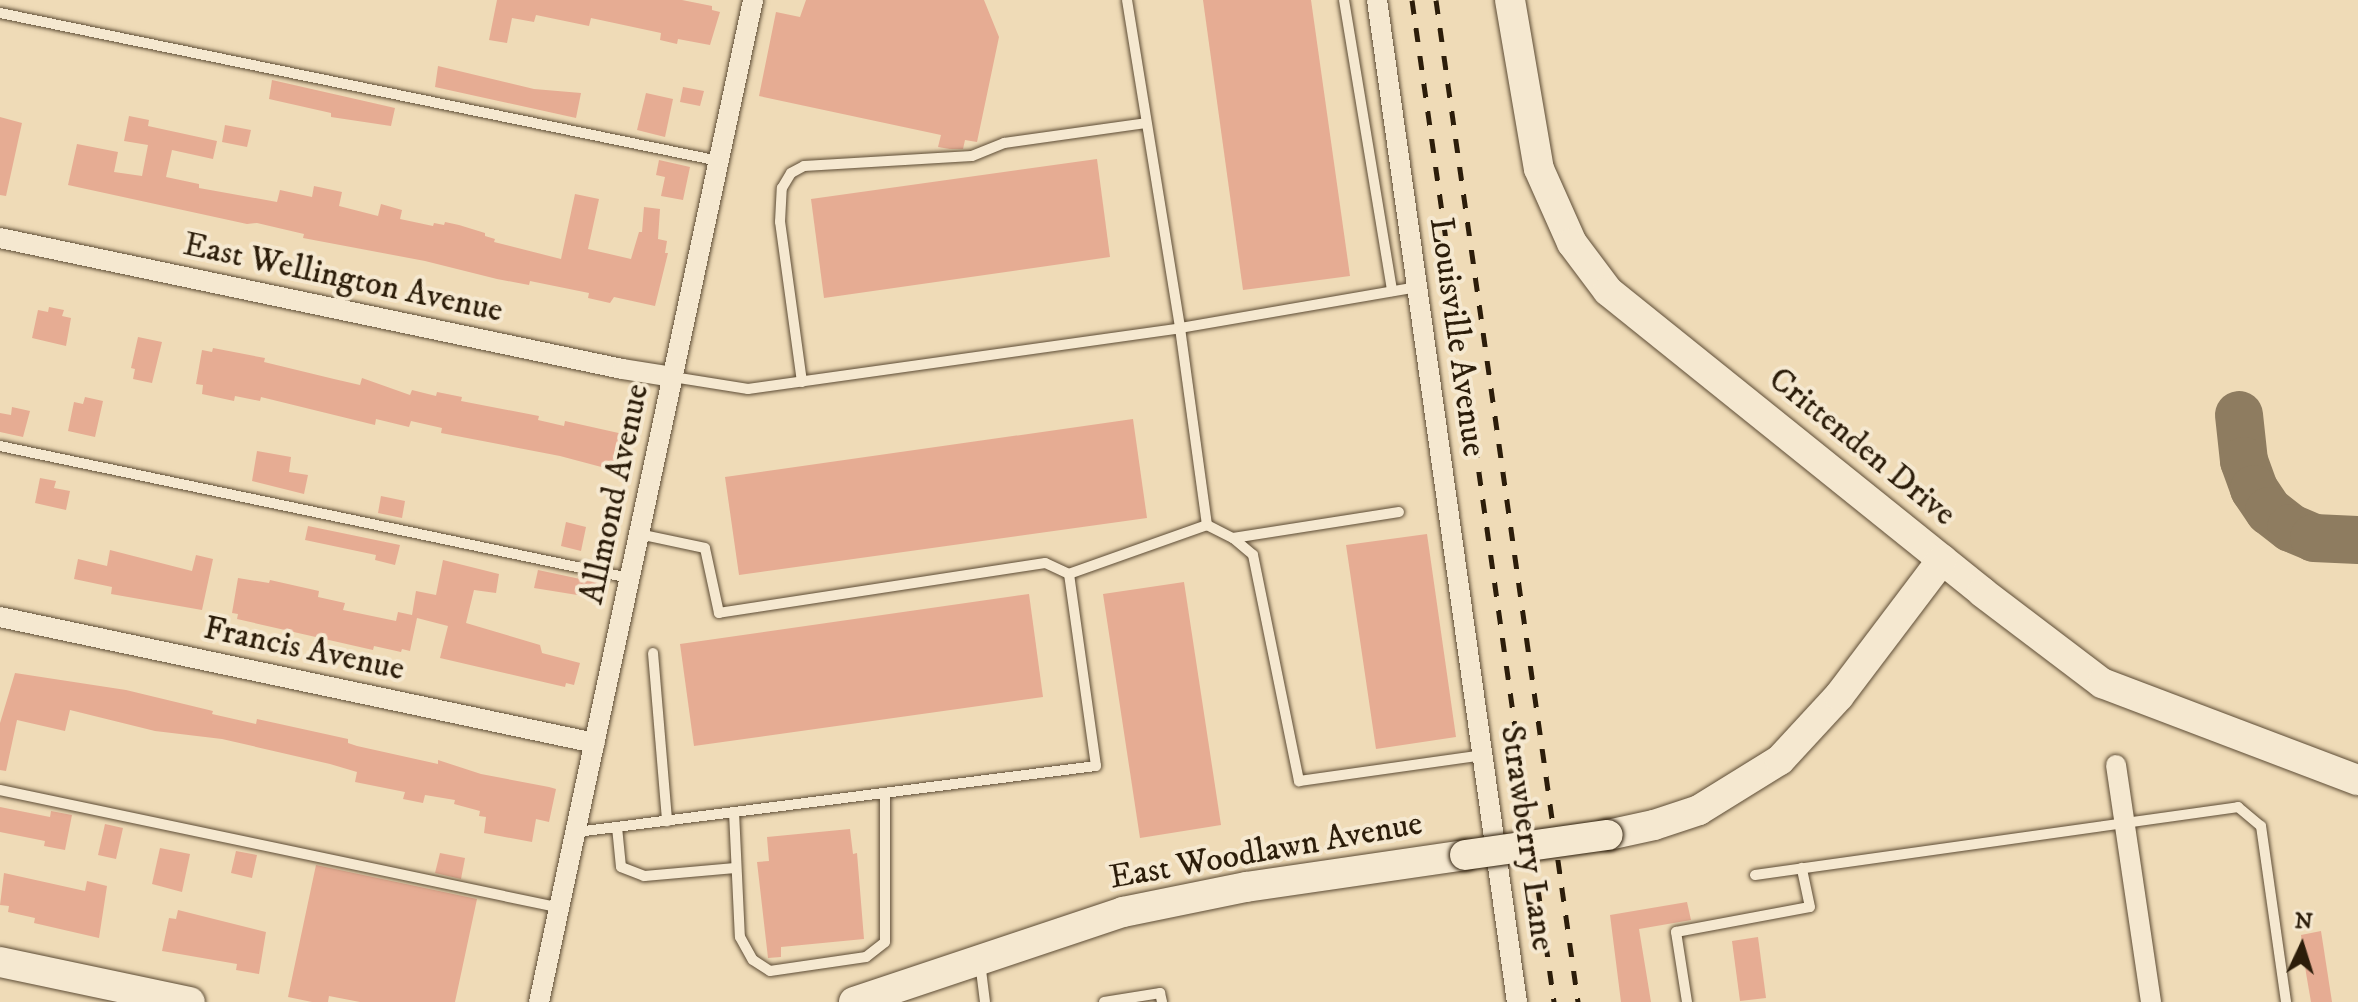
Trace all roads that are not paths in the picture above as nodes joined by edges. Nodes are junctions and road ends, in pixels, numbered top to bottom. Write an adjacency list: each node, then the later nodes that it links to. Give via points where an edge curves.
1 (753, 0): 8 (street, Allmond Avenue)
2 (1127, 0): 7 (lane)
3 (1344, 0): 11 (lane)
4 (1377, 0): 10 (street, Louisville Avenue)
5 (1510, 0): 20 (main road, Crittenden Drive, via 1539,169 1572,243 1608,291)
6 (0, 13): 8 (lane)
7 (1146, 123): 12 (lane); 14 (lane, via 1004,143 972,156 804,166 791,173 782,188 780,222)
8 (719, 161): 13 (street, Allmond Avenue)
9 (0, 238): 13 (street, East Wellington Avenue)
10 (1418, 287): 11 (lane); 25 (street, Louisville Avenue)
11 (1392, 291): 12 (lane)
12 (1180, 328): 14 (lane); 17 (lane)
13 (673, 377): 14 (lane, via 748,389); 18 (street, Allmond Avenue)
14 (802, 382)
15 (0, 446): 22 (lane)
16 (1399, 512): 19 (lane)
17 (1207, 525): 19 (lane); 21 (lane)
18 (639, 534): 21 (lane, via 705,548 719,613 1045,563); 22 (street, Allmond Avenue)
19 (1233, 538): 27 (lane, via 1253,555 1299,781)
20 (1942, 560): 29 (main road, Crittenden Drive, via 2102,683); 41 (main road, East Woodlawn Avenue, bridge, via 1839,696 1780,760 1699,810 1608,835 1185,897 1064,929)
21 (1069, 574): 31 (lane, via 1096,766)
22 (629, 578): 26 (street, Allmond Avenue)
23 (0, 617): 26 (street, Francis Avenue)
24 (653, 653): 34 (lane)
25 (1474, 683): 27 (street, Strawberry Lane)
26 (595, 743): 36 (street, Allmond Avenue)
27 (1484, 755): 49 (street, Strawberry Lane)
28 (2116, 765): 33 (street)
29 (2358, 780)
30 (0, 790): 40 (lane)
31 (885, 793): 32 (lane); 37 (lane, via 885,942 866,957 770,971 753,960 740,937)
32 (734, 812): 34 (lane); 37 (lane)
33 (2126, 820): 38 (lane); 51 (street); 52 (lane, via 2238,807 2256,819 2264,838)
34 (667, 821): 35 (lane)
35 (617, 827): 36 (lane); 37 (lane, via 621,867 644,876)
36 (577, 832): 40 (street, Allmond Avenue)
37 (736, 868)
38 (1802, 868): 39 (lane); 50 (lane, via 1810,907 1676,932)
39 (1755, 875)
40 (561, 908): 44 (street, Allmond Avenue)
41 (980, 960): 45 (main road, East Woodlawn Avenue); 46 (lane)
42 (0, 962): 43 (main road)
43 (190, 1002)
44 (539, 1002)
45 (854, 1002)
46 (985, 1002)
47 (1104, 1002): 48 (lane, via 1160,993)
48 (1162, 1002)
49 (1517, 1002)
50 (1687, 1002)
51 (2151, 1002)
52 (2286, 1002)

